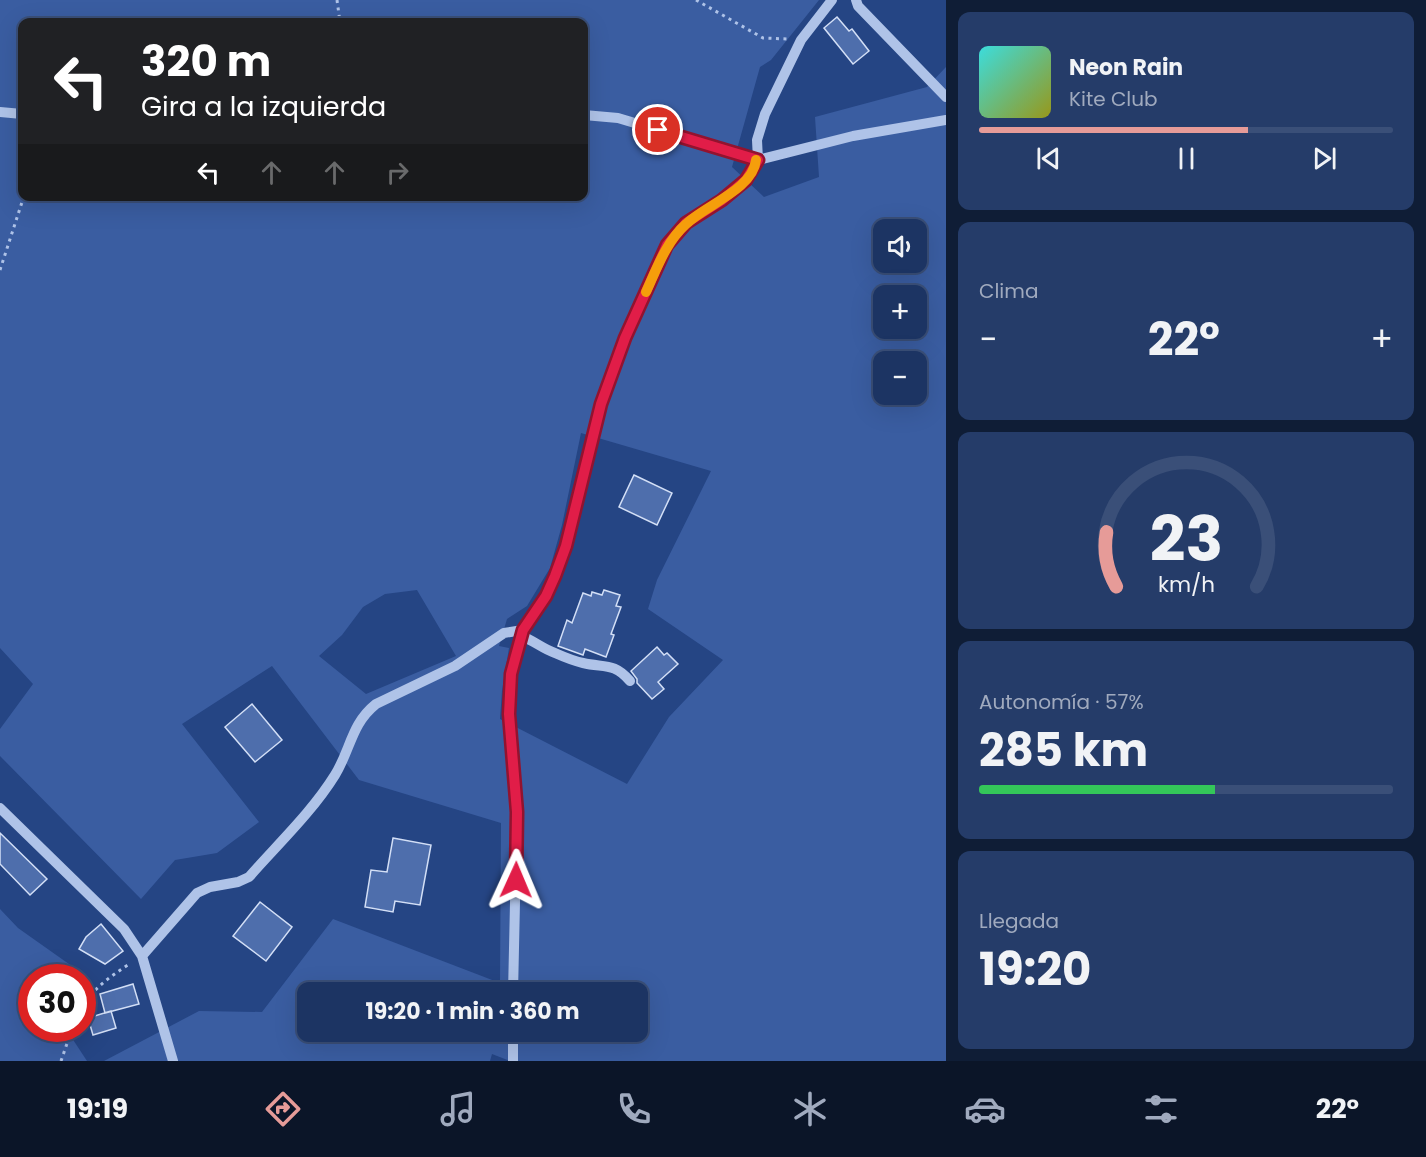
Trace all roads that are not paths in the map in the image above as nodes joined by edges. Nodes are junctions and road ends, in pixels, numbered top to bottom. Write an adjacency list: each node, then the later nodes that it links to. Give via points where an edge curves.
1 (832, 0): 8 (street, via 801,40 765,114 757,140)
2 (856, 0): 3 (street)
3 (946, 97)
4 (0, 112): 5 (street)
5 (18, 114)
6 (588, 115): 8 (street, via 618,118)
7 (946, 120): 8 (street, via 853,136)
8 (758, 160): 9 (street, via 746,180 686,223 667,245 625,338 601,404 555,576)
9 (522, 633): 10 (street, via 552,652 583,663 614,667); 12 (street, via 504,633 455,666 375,704 357,724 345,757 316,801 249,877 197,893); 13 (street, via 511,674 509,714 517,812)
10 (630, 681)
11 (0, 808): 12 (street, via 124,929)
12 (142, 956): 15 (street)
13 (513, 982)
14 (513, 1042): 16 (street)
15 (173, 1061)
16 (513, 1061)

